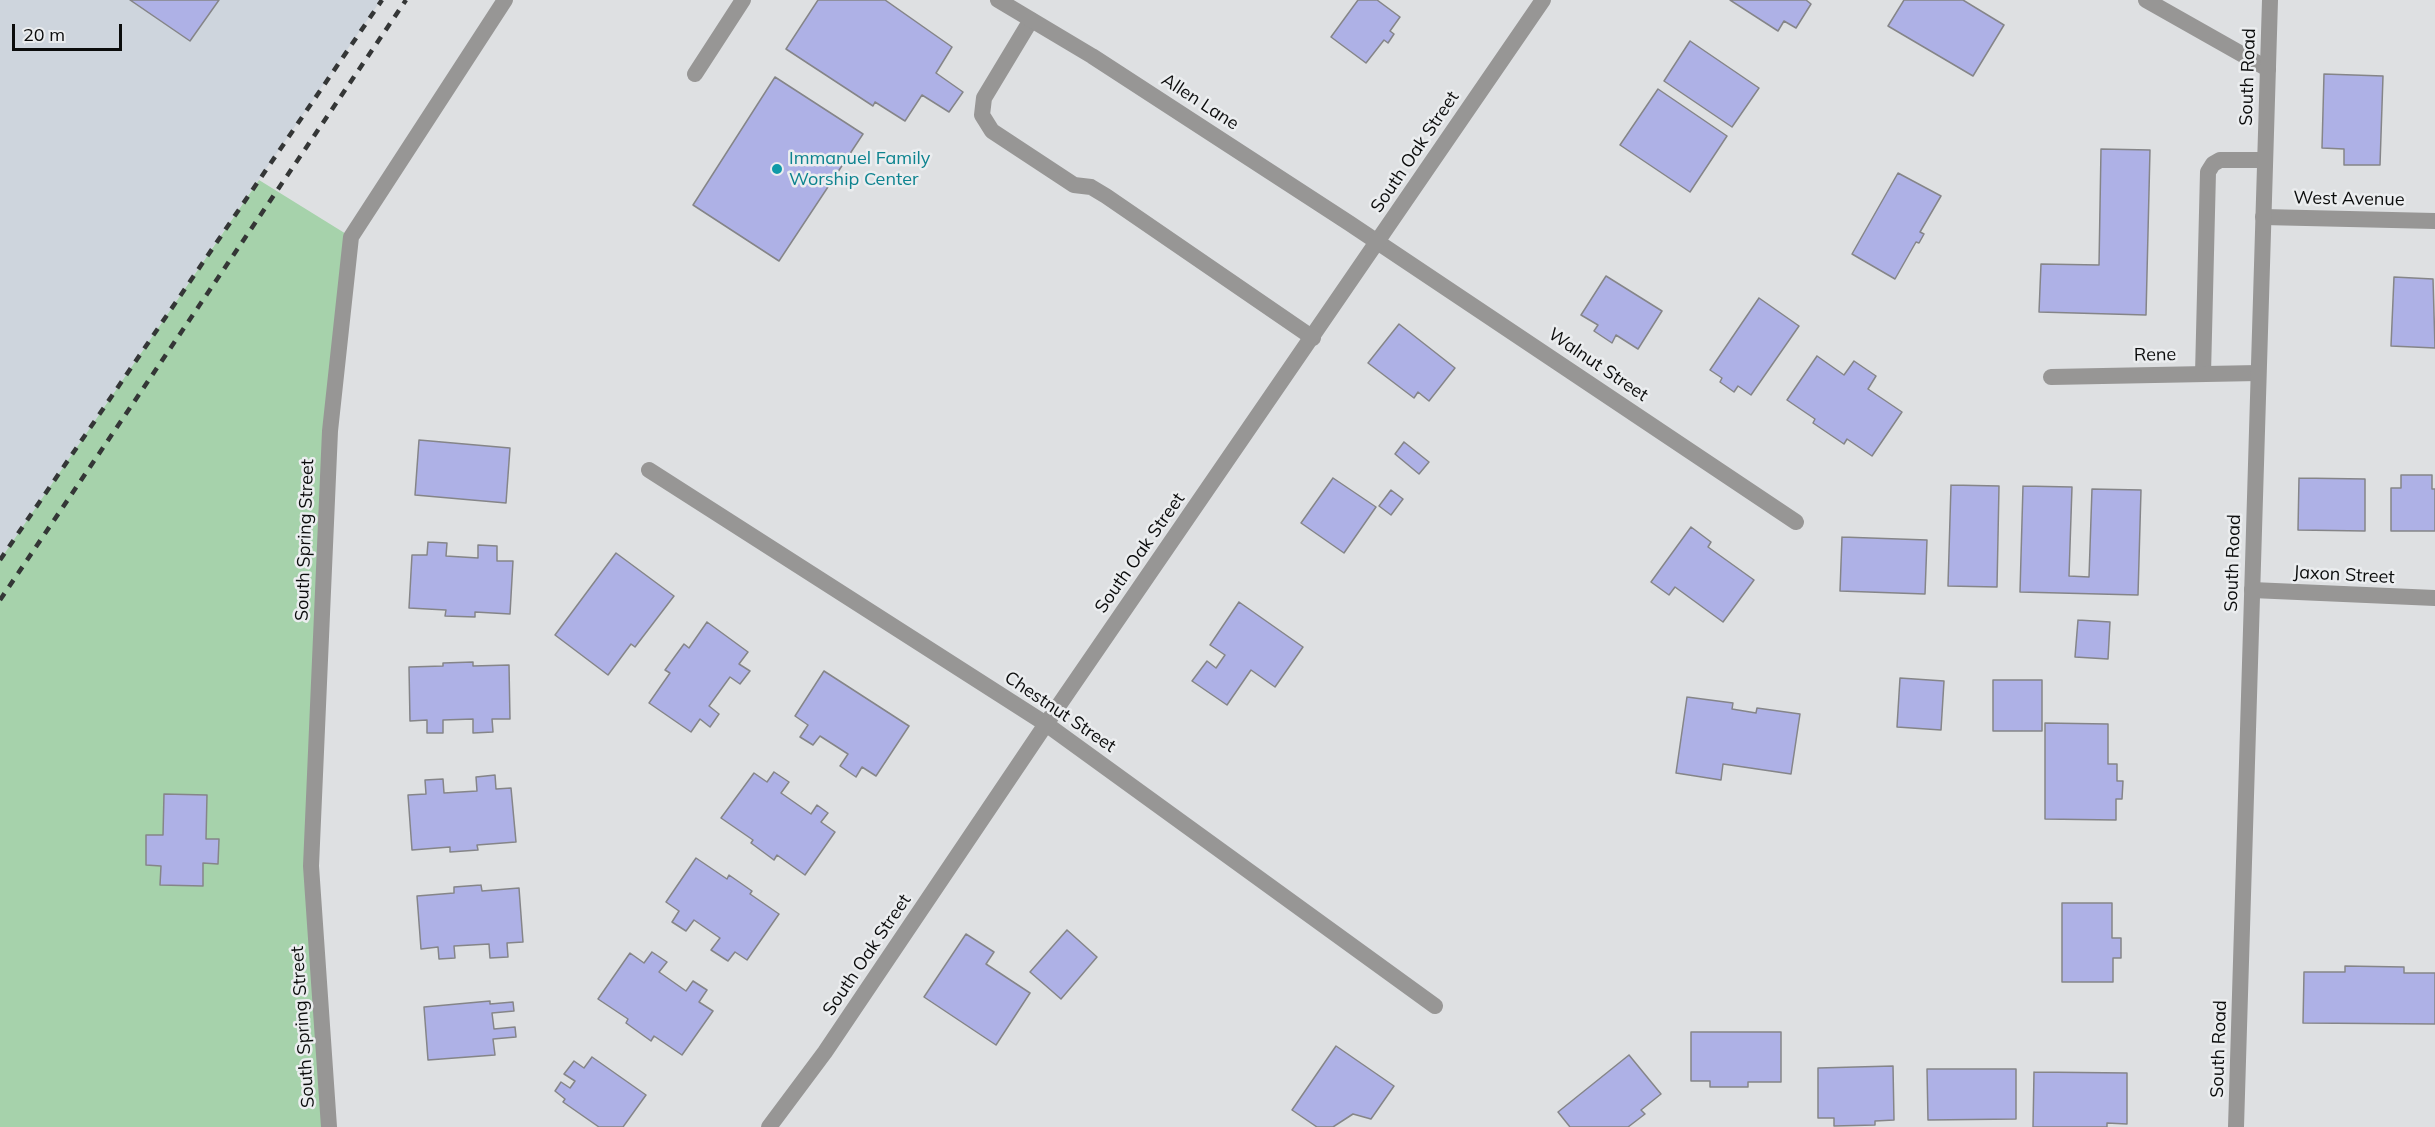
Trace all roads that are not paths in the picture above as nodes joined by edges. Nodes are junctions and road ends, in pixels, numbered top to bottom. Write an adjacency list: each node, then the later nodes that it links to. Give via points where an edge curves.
1 (504, 0): 24 (street, South Spring Street, via 351,237 330,431 311,866)
2 (743, 0): 9 (street)
3 (998, 0): 7 (street, Allen Lane)
4 (1543, 0): 13 (street, South Oak Street)
5 (2146, 0): 8 (street)
6 (2270, 0): 8 (street, South Road)
7 (1031, 20): 13 (street, Allen Lane); 14 (street, via 984,98 982,115 992,130 1074,185 1099,192)
8 (2268, 69): 10 (street, South Road)
9 (695, 74)
10 (2265, 160): 11 (street, South Road); 16 (street, via 2220,160 2208,172)
11 (2263, 217): 12 (street, West Avenue); 15 (street, South Road)
12 (2435, 221)
13 (1378, 242): 14 (street, South Oak Street); 19 (street, Walnut Street)
14 (1313, 338): 22 (street, South Oak Street)
15 (2259, 373): 16 (street, Rene); 20 (street, South Road)
16 (2203, 374): 17 (street, Rene)
17 (2051, 377)
18 (649, 470): 22 (street, Chestnut Street)
19 (1796, 522)
20 (2252, 590): 21 (street, Jaxon Street); 26 (street, South Road)
21 (2435, 598)
22 (1046, 723): 23 (street, Chestnut Street); 25 (street, South Oak Street, via 825,1052)
23 (1435, 1006)
24 (329, 1127)
25 (769, 1127)
26 (2236, 1127)

